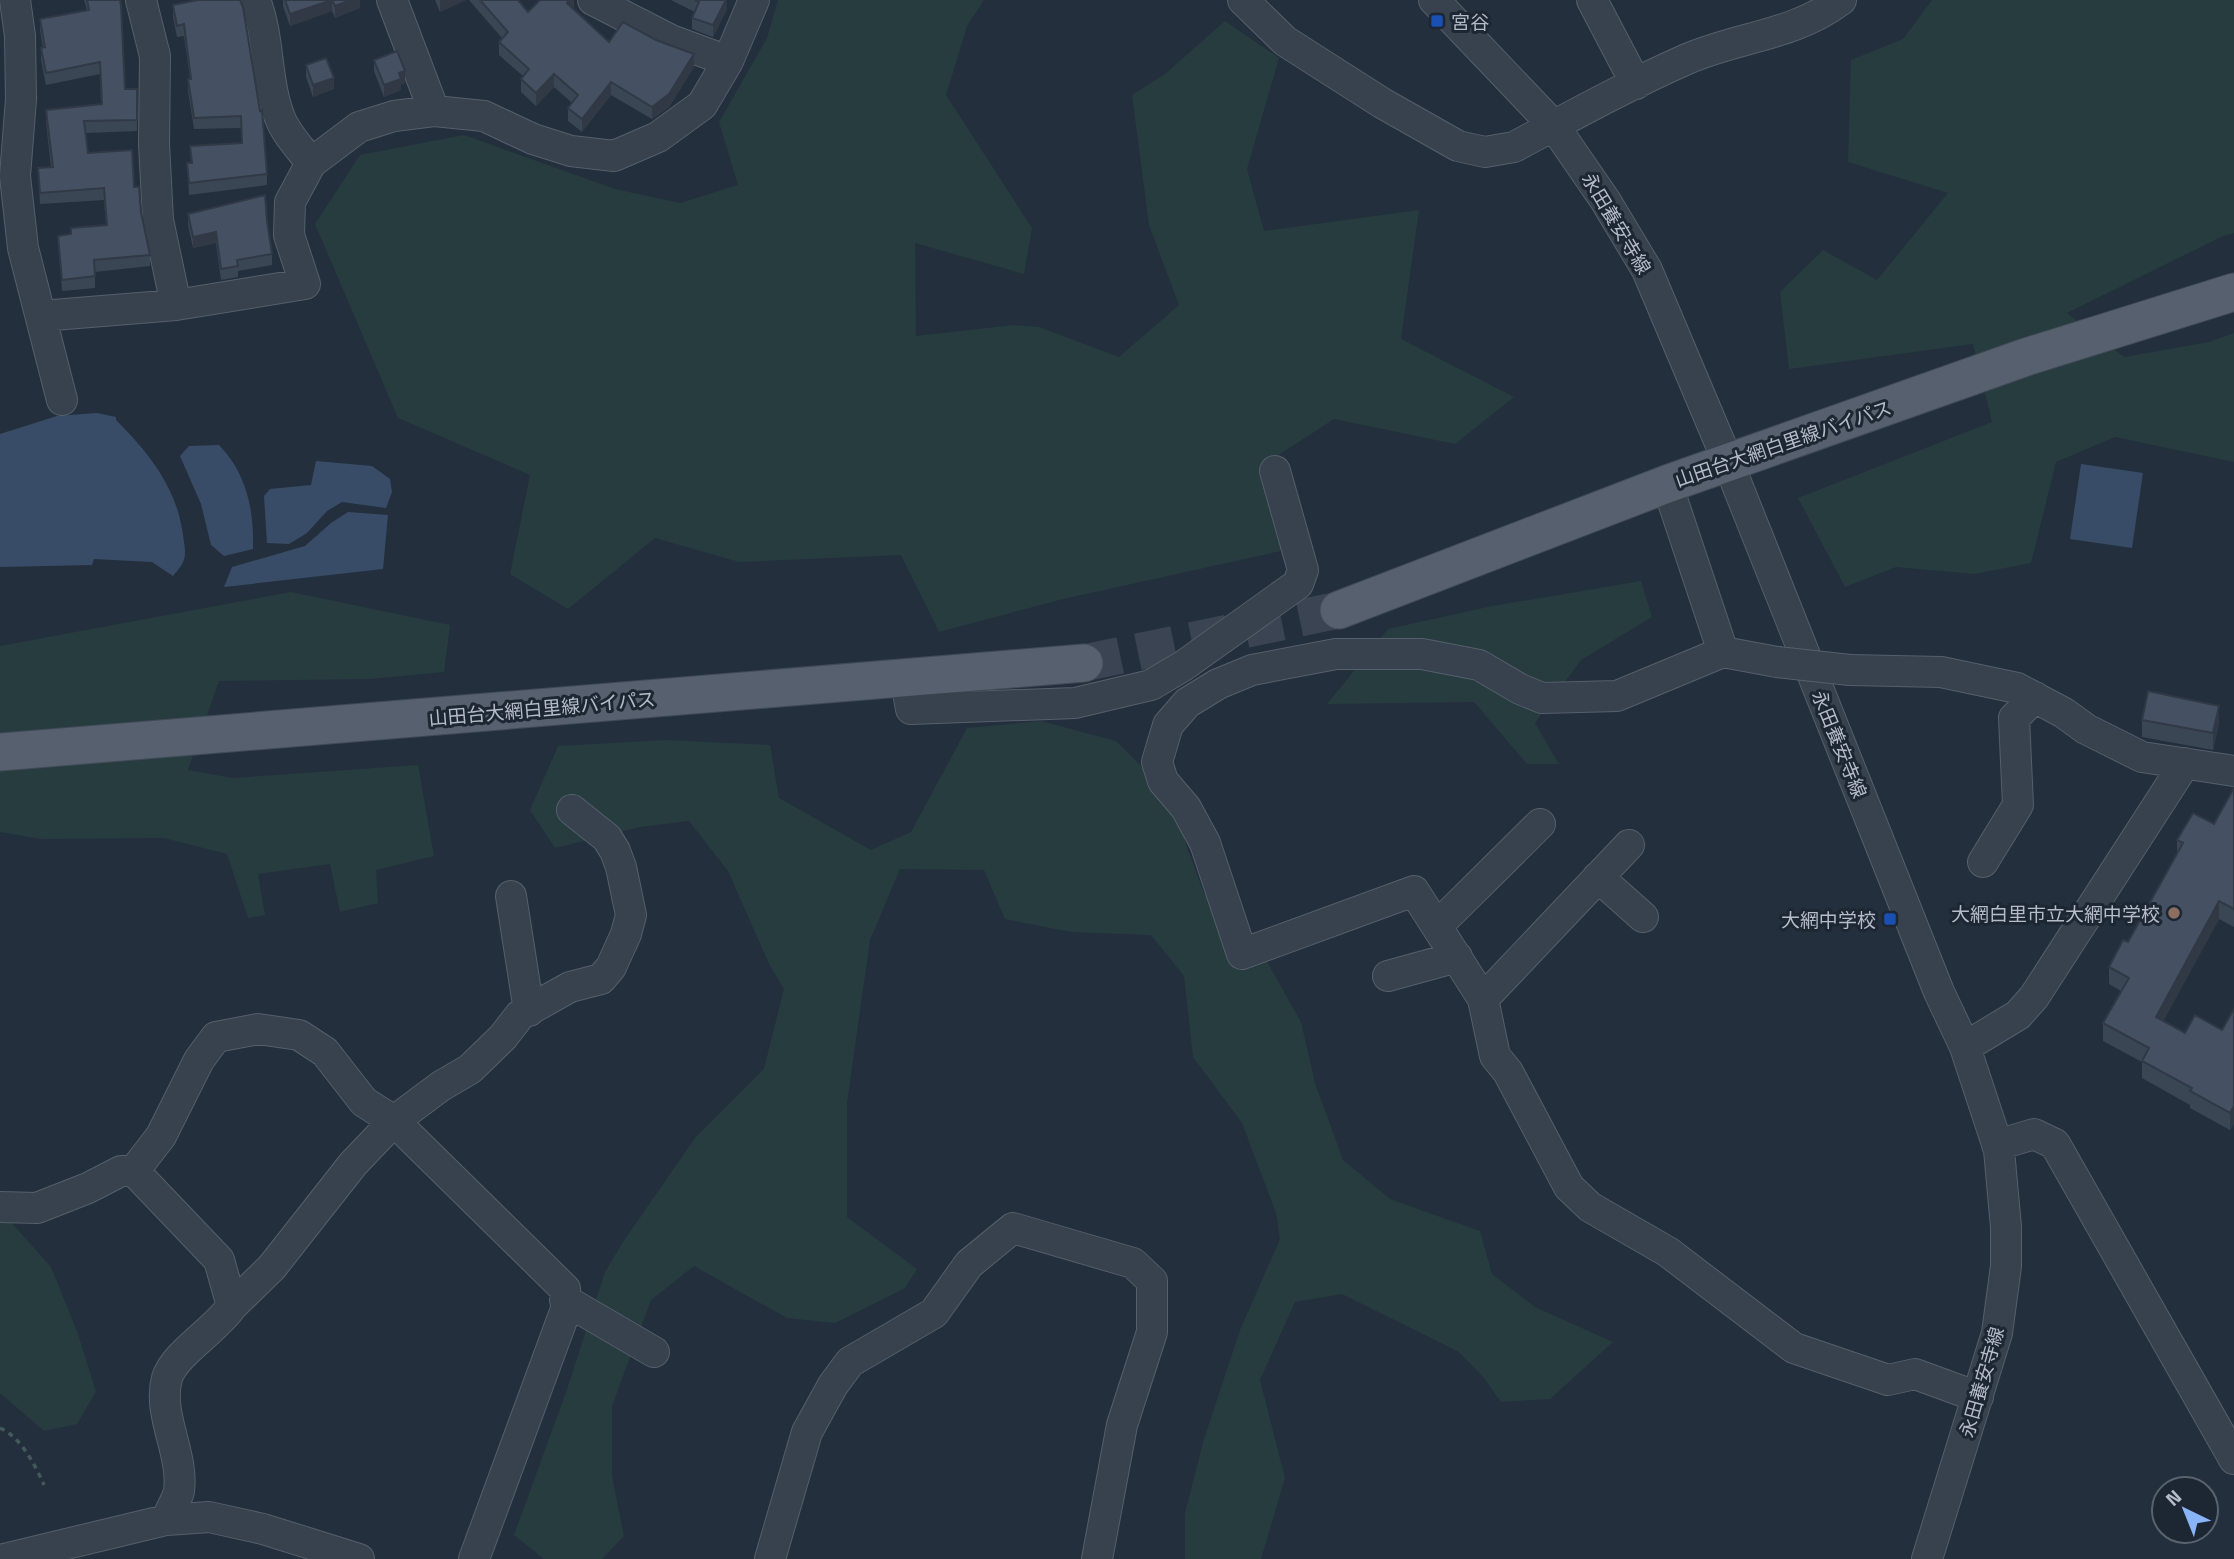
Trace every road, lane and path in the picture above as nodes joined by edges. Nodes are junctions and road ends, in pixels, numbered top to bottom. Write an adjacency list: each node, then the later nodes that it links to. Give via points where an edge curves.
1 (15, 0): 18 (street, via 21,99 15,176 23,248)
2 (141, 0): 17 (street, via 155,56 158,220)
3 (255, 0): 15 (street, via 262,16 280,119)
4 (392, 0): 13 (street)
5 (593, 0): 11 (street, via 671,40)
6 (754, 0): 11 (street)
7 (1243, 0): 14 (street, via 1285,41 1458,146 1485,152 1514,147)
8 (1434, 0): 14 (street, 永田養安寺線)
9 (1592, 0): 12 (street)
10 (1841, 0): 12 (street, via 1822,15 1792,28 1688,58)
11 (728, 61): 13 (street, via 702,105 658,137 614,156 570,151 484,116)
12 (1636, 84): 14 (street)
13 (434, 111): 15 (street, via 359,127)
14 (1554, 126): 20 (street, 永田養安寺線, via 1647,270)
15 (311, 163): 17 (street, via 290,202 289,235 304,284)
16 (2234, 292): 20 (main road, 山田台大網白里線バイパス, via 2026,358)
17 (176, 305): 18 (street)
18 (41, 316): 19 (street)
19 (62, 400)
20 (1728, 462): 22 (main road, 山田台大網白里線バイパス); 43 (street, 永田養安寺線)
21 (1275, 471): 26 (street, via 1303,570 1298,584 1151,685 1075,702 911,709)
22 (1667, 484): 23 (main road, 山田台大網白里線バイパス); 24 (street)
23 (1339, 610)
24 (1723, 652): 27 (street, bridge, via 1850,670 1941,672 2017,688); 38 (street, via 1616,696 1542,698 1479,665 1422,654 1336,654 1252,670 1218,684 1187,703 1168,725 1157,762 1163,781 1186,808 1205,843 1242,954 1414,891)
25 (1084, 663): 26 (main road, 山田台大網白里線バイパス)
26 (905, 676): 28 (main road, 山田台大網白里線バイパス)
27 (2035, 697): 29 (street, via 2142,757); 34 (street, via 2014,718 2018,804)
28 (0, 752)
29 (2185, 763): 30 (street); 43 (street, via 2034,997 2018,1015)
30 (2234, 771)
31 (572, 810): 42 (street, via 607,838 615,851 631,915 611,967 601,979 570,987)
32 (1540, 824): 38 (street)
33 (1629, 845): 35 (street)
34 (1983, 862)
35 (1598, 877): 37 (street); 41 (street)
36 (512, 896): 42 (street)
37 (1643, 917)
38 (1437, 926): 39 (street)
39 (1457, 957): 40 (street); 41 (street)
40 (1388, 976)
41 (1483, 999): 51 (street, via 1495,1056 1569,1187 1590,1207 1668,1252 1794,1348 1888,1380 1914,1374)
42 (529, 1011): 44 (street, via 470,1069)
43 (1965, 1047): 45 (street, 永田養安寺線)
44 (394, 1121): 46 (street, via 363,1102 325,1052 299,1035 258,1029 216,1037 198,1060 161,1136); 48 (street, via 565,1289); 49 (street, via 272,1267)
45 (1997, 1145): 51 (street, 永田養安寺線, via 2006,1266 1997,1333); 53 (street, via 2034,1134 2055,1144)
46 (134, 1171): 47 (street, via 121,1171 37,1208); 49 (street, via 219,1260)
47 (0, 1207)
48 (565, 1300): 50 (street); 58 (street, via 566,1310)
49 (232, 1306): 55 (street, via 168,1376 164,1398 178,1492)
50 (654, 1352)
51 (1978, 1397): 61 (street, 永田養安寺線)
52 (0, 1428): 54 (path, via 33,1462)
53 (2234, 1459)
54 (44, 1485)
55 (166, 1520): 56 (street); 57 (street, via 209,1517)
56 (4, 1559)
57 (359, 1559)
58 (474, 1559)
59 (770, 1559): 60 (street, via 807,1432 833,1385 850,1362 934,1313 969,1264 1013,1228 1133,1263 1152,1281 1152,1332 1122,1425)
60 (1097, 1559)
61 (1927, 1559)

